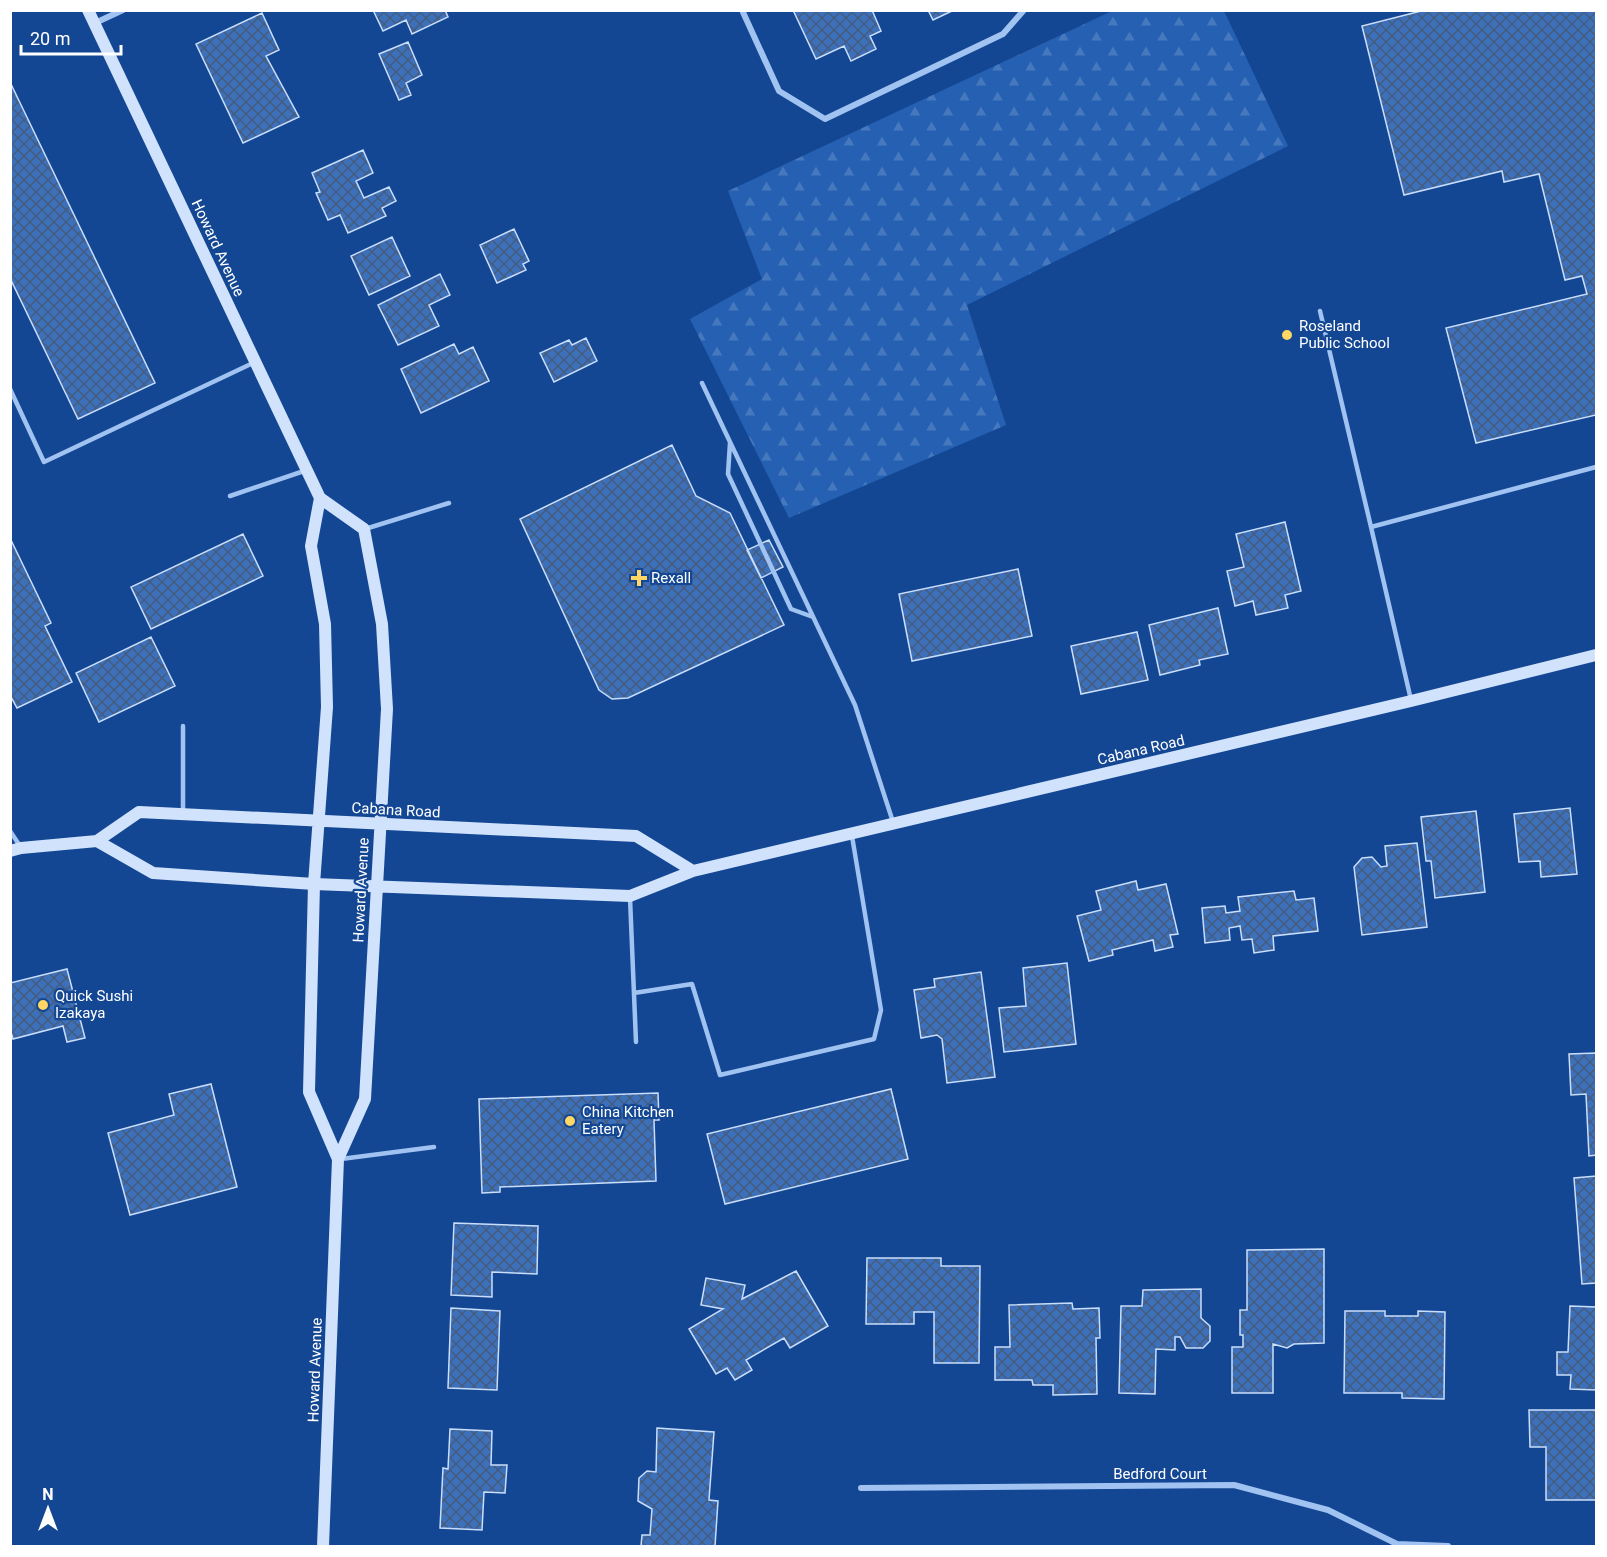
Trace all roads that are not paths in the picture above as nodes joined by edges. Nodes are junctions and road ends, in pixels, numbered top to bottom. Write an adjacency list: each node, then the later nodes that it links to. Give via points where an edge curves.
1 (88, 10): 5 (street, Howard Avenue)
2 (123, 10): 5 (street)
3 (742, 10): 4 (street, via 779,91 825,119 1003,34)
4 (1024, 10)
5 (94, 23): 7 (street, Howard Avenue)
6 (1320, 311): 16 (lane)
7 (255, 362): 9 (lane, via 44,462); 12 (street, Howard Avenue)
8 (702, 383): 10 (lane)
9 (10, 389)
10 (730, 440): 18 (lane); 18 (lane, via 728,474 786,599 791,609)
11 (1596, 466): 16 (lane)
12 (307, 470): 13 (lane); 14 (street, Howard Avenue)
13 (230, 496)
14 (320, 498): 17 (street, Howard Avenue); 23 (street, Howard Avenue, via 311,546 325,624 327,695)
15 (448, 503): 17 (lane)
16 (1371, 527): 20 (lane)
17 (364, 529): 24 (street, Howard Avenue, via 382,624 387,709)
18 (813, 617): 25 (lane, via 855,705)
19 (1596, 655): 20 (street, Cabana Road)
20 (1411, 701): 25 (street, Cabana Road)
21 (183, 726): 22 (lane)
22 (183, 814): 23 (street, Cabana Road); 28 (street, Cabana Road, via 139,812)
23 (319, 821): 24 (street, Cabana Road); 31 (street, Howard Avenue)
24 (380, 825): 30 (street, Cabana Road, via 636,836); 32 (street, Howard Avenue)
25 (894, 825): 27 (street, Cabana Road)
26 (10, 831): 29 (lane)
27 (851, 834): 30 (street, Cabana Road); 34 (lane, via 881,1010 874,1039 720,1075 692,984)
28 (97, 842): 29 (street); 31 (street, Cabana Road, via 153,873)
29 (16, 850)
30 (693, 871): 33 (street, Cabana Road)
31 (314, 884): 32 (street, Cabana Road); 37 (street, Howard Avenue, via 309,1092)
32 (376, 886): 33 (street, Cabana Road); 37 (street, Howard Avenue, via 366,1099)
33 (630, 896): 34 (lane)
34 (634, 993): 35 (lane)
35 (636, 1042)
36 (434, 1147): 37 (lane)
37 (338, 1159): 39 (street, Howard Avenue)
38 (861, 1488): 40 (street, Bedford Court, via 1234,1485 1328,1510 1397,1545)
39 (323, 1546)
40 (1448, 1546)

